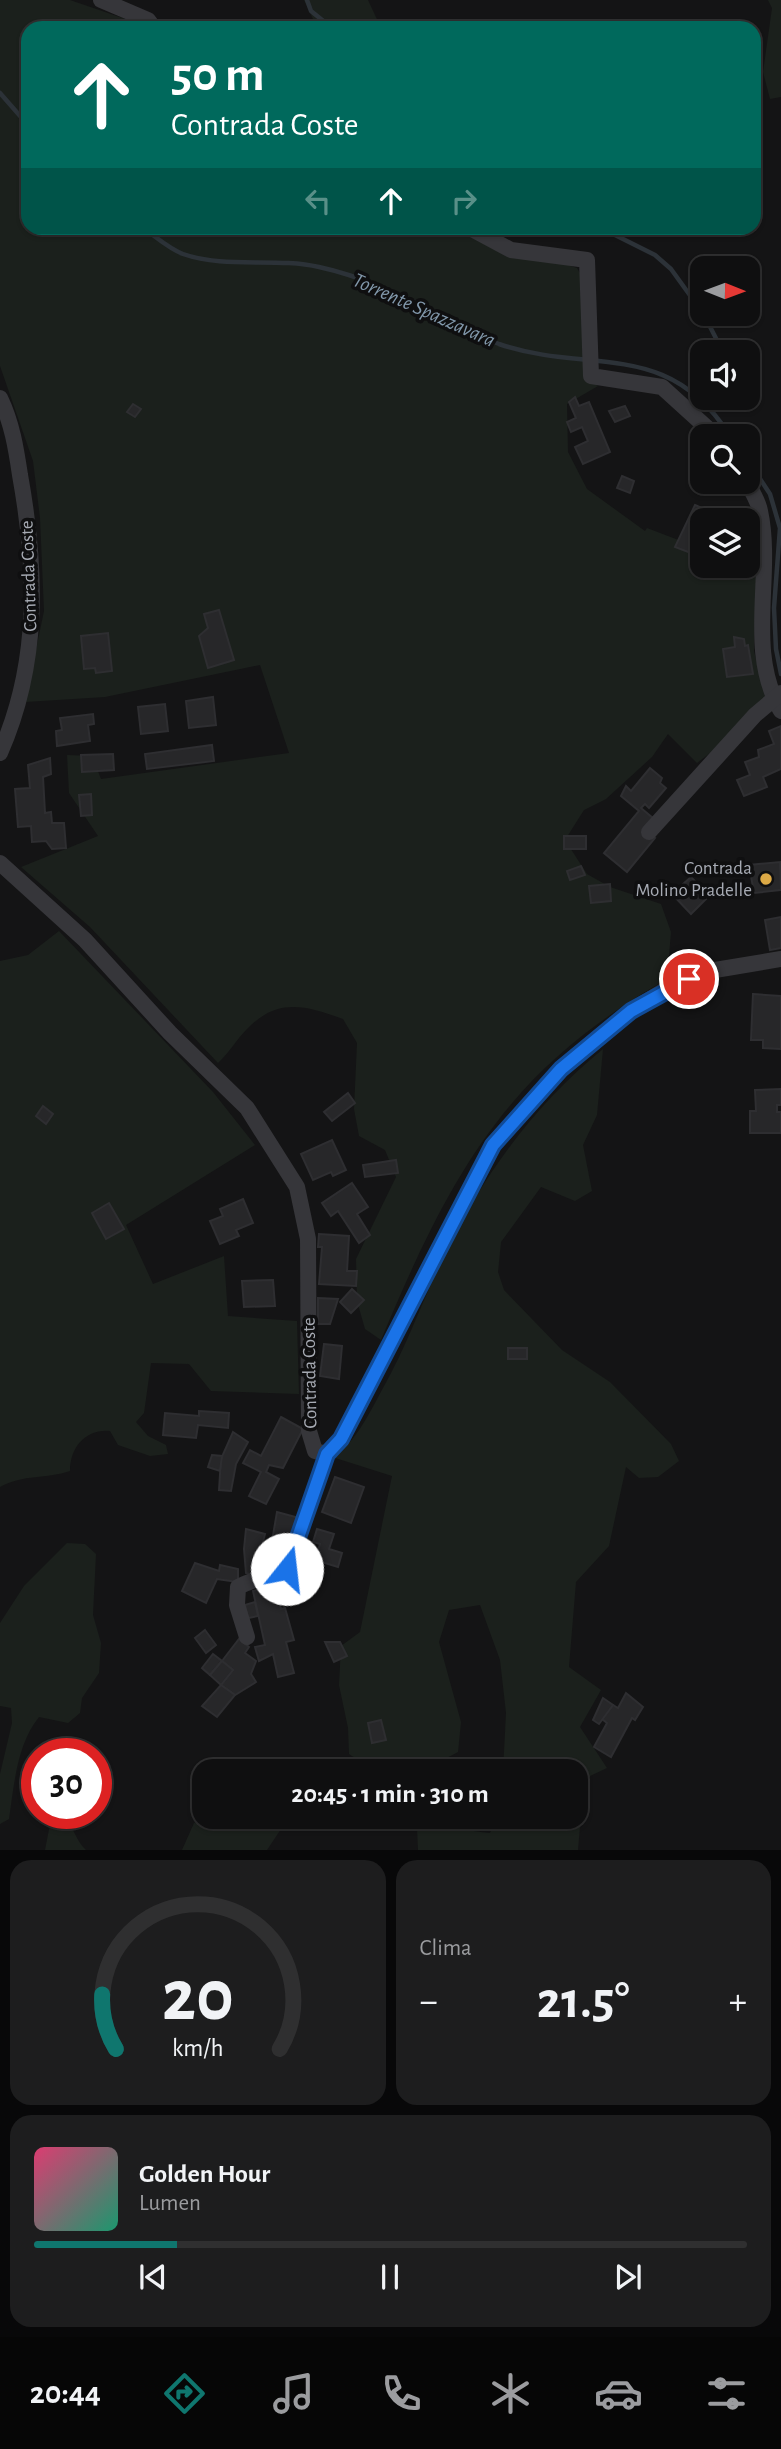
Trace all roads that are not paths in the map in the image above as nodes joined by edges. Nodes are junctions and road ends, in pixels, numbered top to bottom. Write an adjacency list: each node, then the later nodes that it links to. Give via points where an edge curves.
1 (102, 0): 2 (street)
2 (149, 21)
3 (483, 235): 5 (street, via 511,250 587,260 592,376 662,387)
4 (0, 398): 8 (street, Contrada Coste, via 10,418 31,532 33,629 16,710)
5 (703, 424)
6 (754, 494): 7 (street, via 765,540 761,643)
7 (779, 700): 9 (street)
8 (0, 753)
9 (649, 832)
10 (0, 863): 12 (street, Contrada Coste, via 85,940 247,1108 297,1187 308,1239 309,1431 315,1451)
11 (781, 959): 12 (street, Contrada Coste, via 709,971 668,988 631,1011 561,1069 493,1145 341,1439)
12 (327, 1454): 13 (street, via 287,1569 238,1587 237,1605)
13 (247, 1637)

